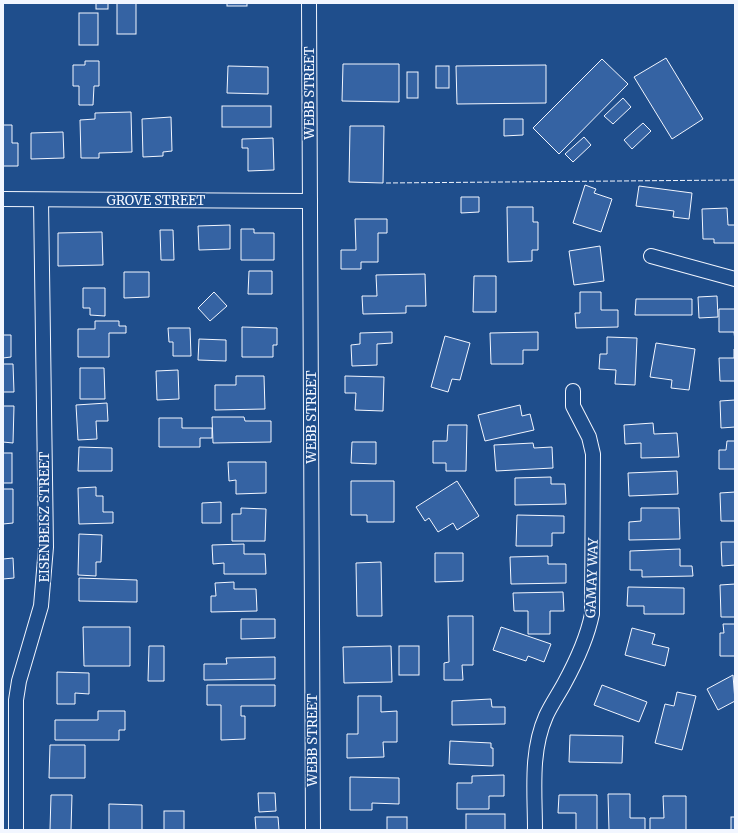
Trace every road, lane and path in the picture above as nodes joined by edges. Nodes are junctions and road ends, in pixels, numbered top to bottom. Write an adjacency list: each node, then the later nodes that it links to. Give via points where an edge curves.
1 (309, 3): 4 (street, WEBB STREET)
2 (3, 200): 3 (street, GROVE STREET)
3 (41, 200): 4 (street, GROVE STREET); 8 (street, EISENBEISZ STREET, via 46,547 41,606 16,700)
4 (310, 201): 9 (street, WEBB STREET)
5 (651, 256): 6 (street)
6 (735, 279)
7 (573, 391): 10 (street, GAMAY WAY, via 573,406 584,426 593,454 592,614 582,647 546,716 540,733 534,768)
8 (16, 830)
9 (312, 830)
10 (535, 830)

